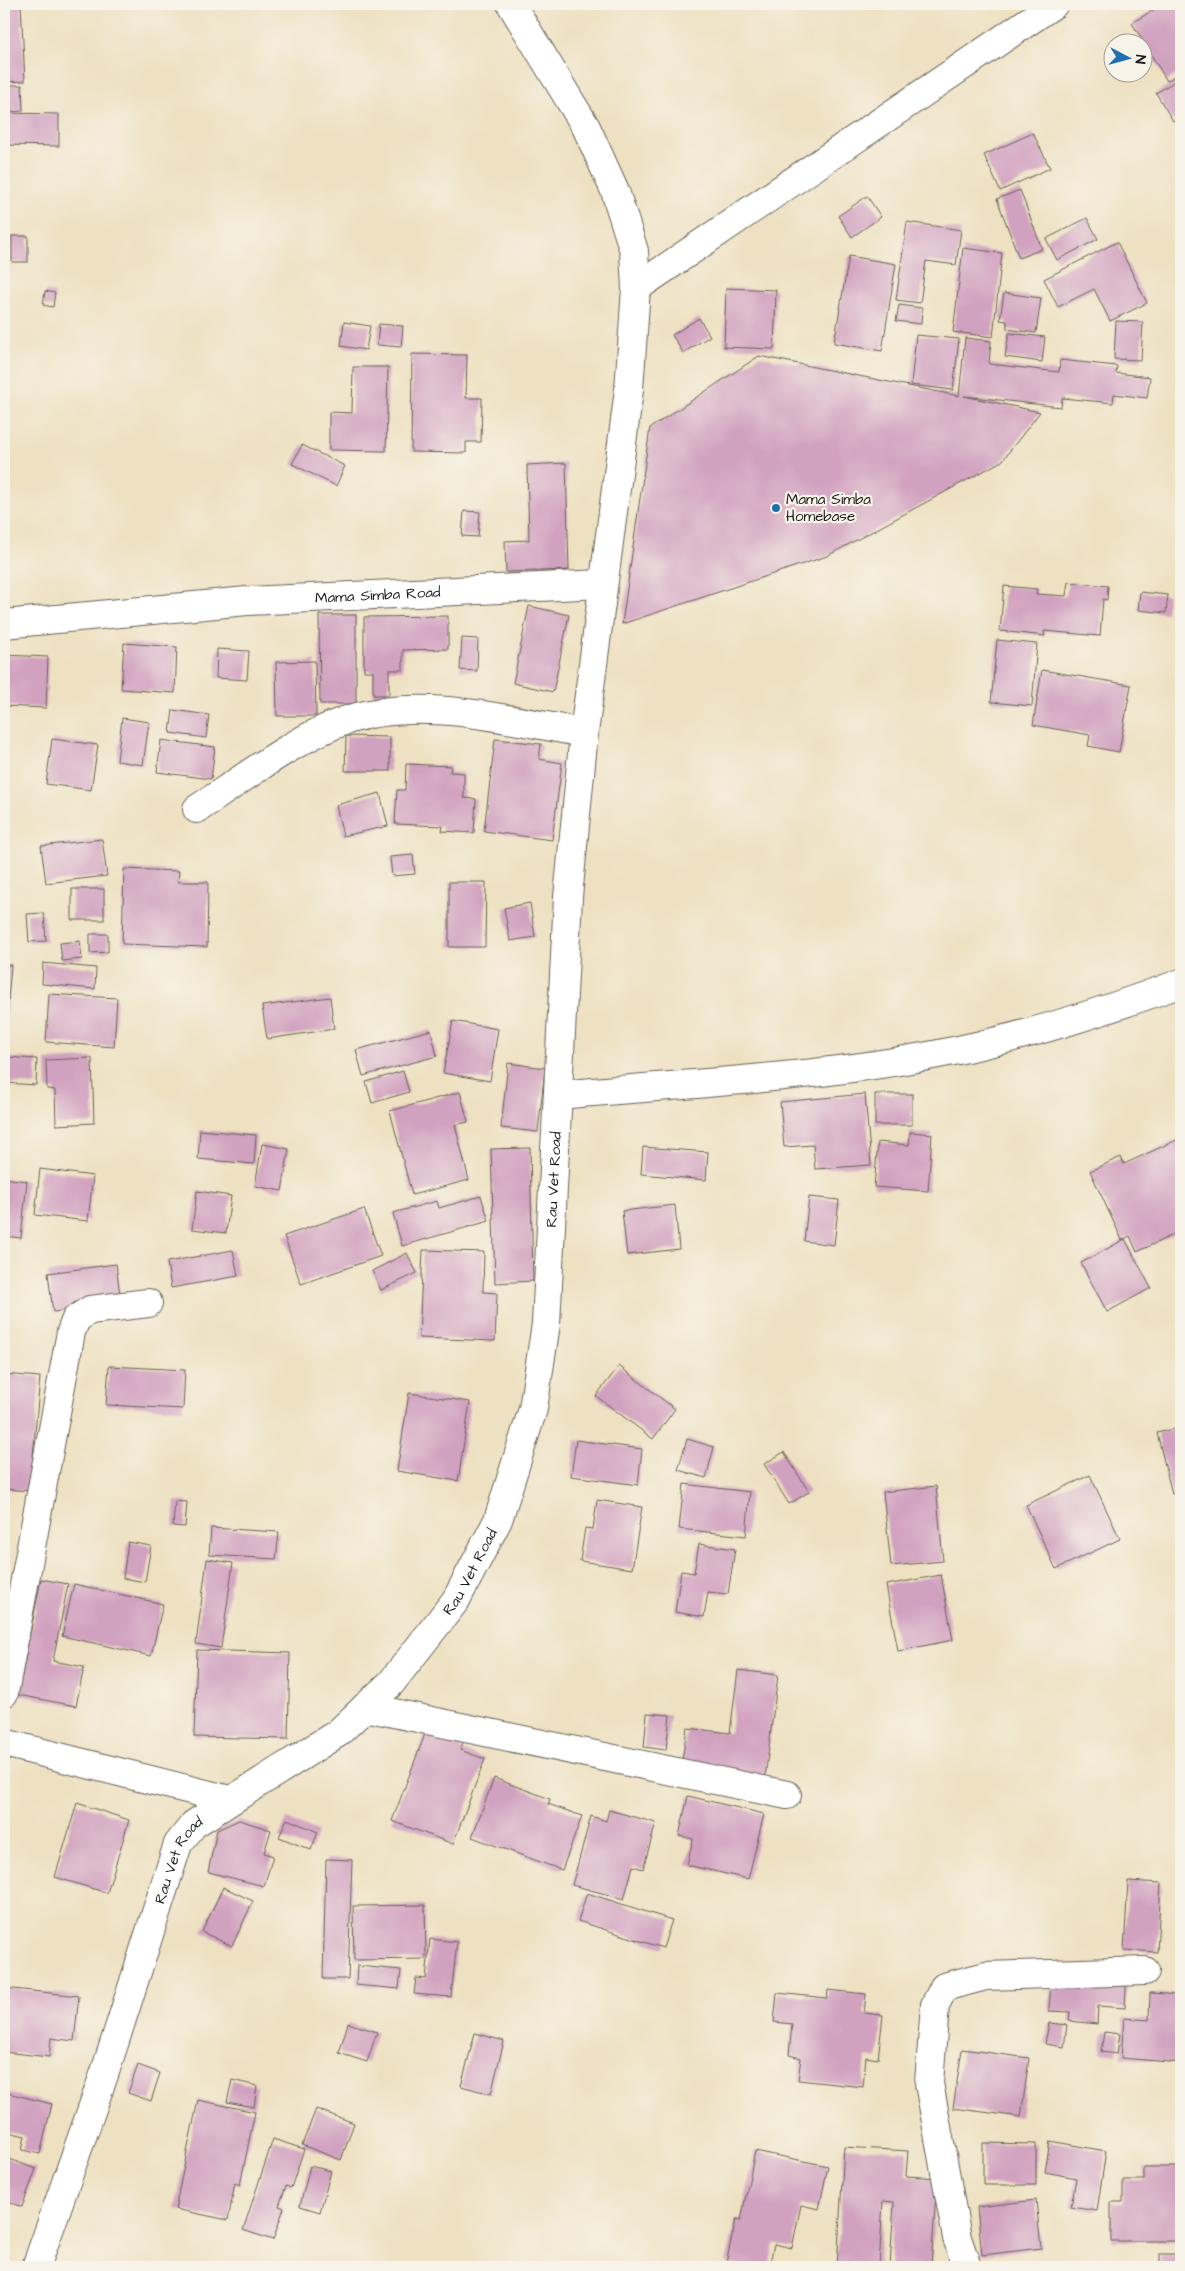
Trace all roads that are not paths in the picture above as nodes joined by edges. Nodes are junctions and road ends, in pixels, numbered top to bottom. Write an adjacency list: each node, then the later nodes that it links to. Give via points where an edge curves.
1 (510, 4): 3 (street, via 586,127 615,191 634,251)
2 (1054, 4): 3 (street)
3 (636, 288): 4 (street, via 629,390)
4 (602, 584): 5 (street, Mama Simba Road, via 247,601); 6 (street)
5 (4, 624)
6 (584, 733): 7 (street, via 446,711 378,712 343,721 304,740); 9 (street, Rau Vet Road, via 568,897)
7 (197, 809)
8 (1181, 983): 9 (street, via 1093,1015 996,1042 889,1062 792,1075)
9 (558, 1095): 12 (street, Rau Vet Road, via 546,1324 533,1409 498,1520 456,1600 391,1683)
10 (148, 1303): 11 (street, via 90,1310 76,1319 71,1332)
11 (4, 1693)
12 (365, 1707): 14 (street); 15 (street, Rau Vet Road, via 338,1733)
13 (4, 1743): 15 (street)
14 (788, 1795)
15 (230, 1800): 17 (street, Rau Vet Road, via 194,1824 178,1844 105,2072)
16 (1145, 1972): 18 (street, via 986,1976 944,1987 935,2005 929,2084 957,2238)
17 (36, 2267)
18 (967, 2267)

